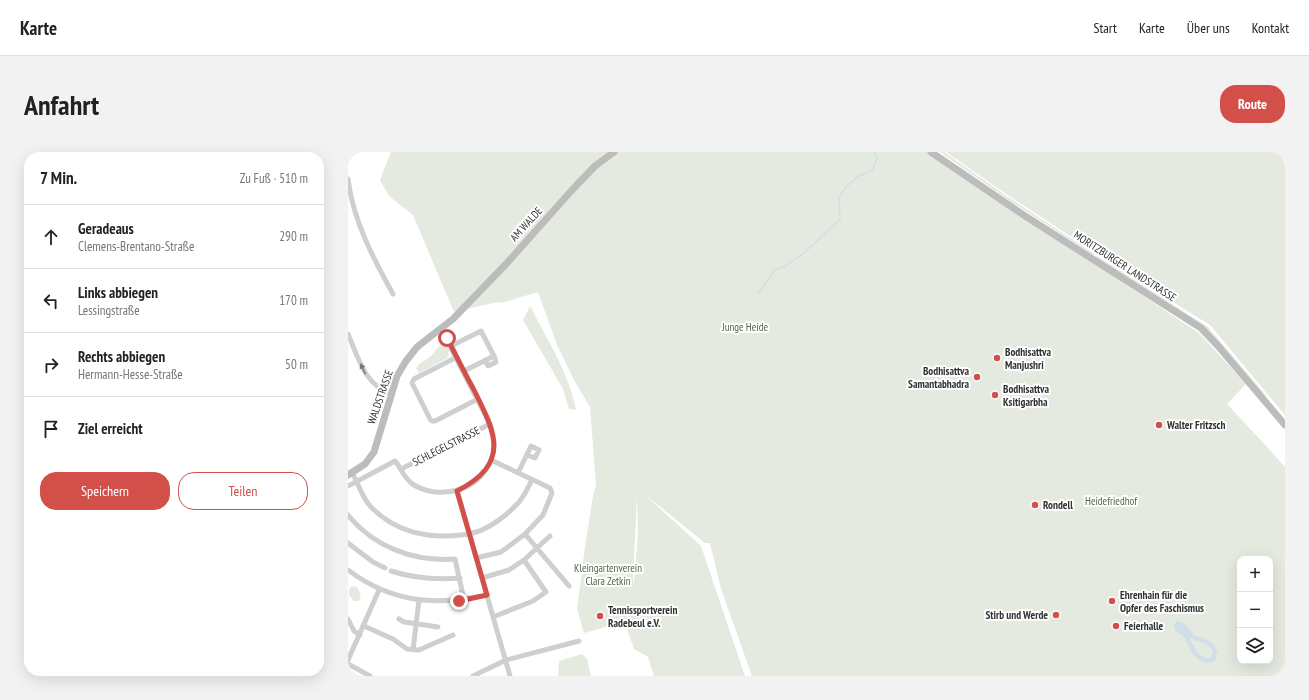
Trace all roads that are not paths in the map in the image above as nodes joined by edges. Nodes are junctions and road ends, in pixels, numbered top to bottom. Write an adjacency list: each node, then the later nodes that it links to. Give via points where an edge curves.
1 (614, 152): 5 (main road, AM WALDE, via 595,166)
2 (931, 152): 14 (main road, MORITZBURGER LANDSTRASSE, via 1025,216 1201,328)
3 (348, 179): 4 (street, via 351,200 370,251)
4 (393, 294)
5 (458, 314): 6 (main road, WALDSTRASSE)
6 (442, 329): 8 (street); 11 (main road, WALDSTRASSE, via 418,347 406,361 397,376)
7 (348, 334): 11 (street, one-way to 7, via 374,385 366,374)
8 (451, 346): 9 (street); 10 (street, via 481,331 494,356)
9 (457, 357): 10 (street); 12 (street, via 414,379 412,383 430,419 435,421)
10 (464, 371): 12 (street)
11 (392, 394): 19 (main road, WALDSTRASSE, via 374,452 365,464)
12 (478, 399): 13 (street)
13 (490, 424): 16 (street, via 494,437); 17 (street, SCHLEGELSTRASSE)
14 (1285, 425)
15 (527, 455): 18 (street)
16 (491, 460): 18 (street); 23 (street, via 475,480)
17 (401, 469): 21 (street, via 395,461); 23 (street, via 405,478 421,488 444,493)
18 (518, 473): 20 (street)
19 (350, 474): 21 (street)
20 (532, 480): 25 (street, via 520,502 484,530); 26 (street, via 552,490 552,493 543,515)
21 (357, 482): 22 (street); 25 (street, via 370,506 381,517 404,530 426,536)
22 (348, 486)
23 (457, 491): 25 (street)
24 (348, 515): 35 (street, via 376,540 395,550 424,558 455,558)
25 (470, 534): 30 (street)
26 (525, 534): 29 (street); 30 (street, via 500,552)
27 (550, 536): 29 (street)
28 (348, 543): 32 (street)
29 (537, 548): 31 (street); 37 (street)
30 (476, 558): 36 (street)
31 (524, 560): 36 (street, via 509,570); 42 (street, via 546,592 533,601)
32 (385, 568)
33 (348, 570): 38 (street)
34 (391, 571): 35 (street, via 420,578)
35 (460, 578): 41 (street)
36 (482, 578): 39 (street)
37 (569, 586)
38 (379, 590): 40 (street); 46 (street)
39 (487, 595): 41 (street); 42 (street)
40 (419, 600): 41 (street); 45 (street)
41 (464, 600)
42 (493, 617): 53 (street)
43 (348, 619): 48 (street, via 354,631)
44 (399, 619): 45 (street)
45 (416, 624): 47 (street); 51 (street)
46 (364, 626): 48 (street); 51 (street)
47 (438, 627)
48 (360, 635): 52 (street)
49 (453, 635): 51 (street, via 419,650)
50 (579, 641): 53 (street)
51 (413, 650)
52 (348, 660)
53 (506, 660): 56 (street); 57 (street)
54 (348, 664): 55 (street)
55 (370, 676)
56 (473, 676)
57 (510, 676)

